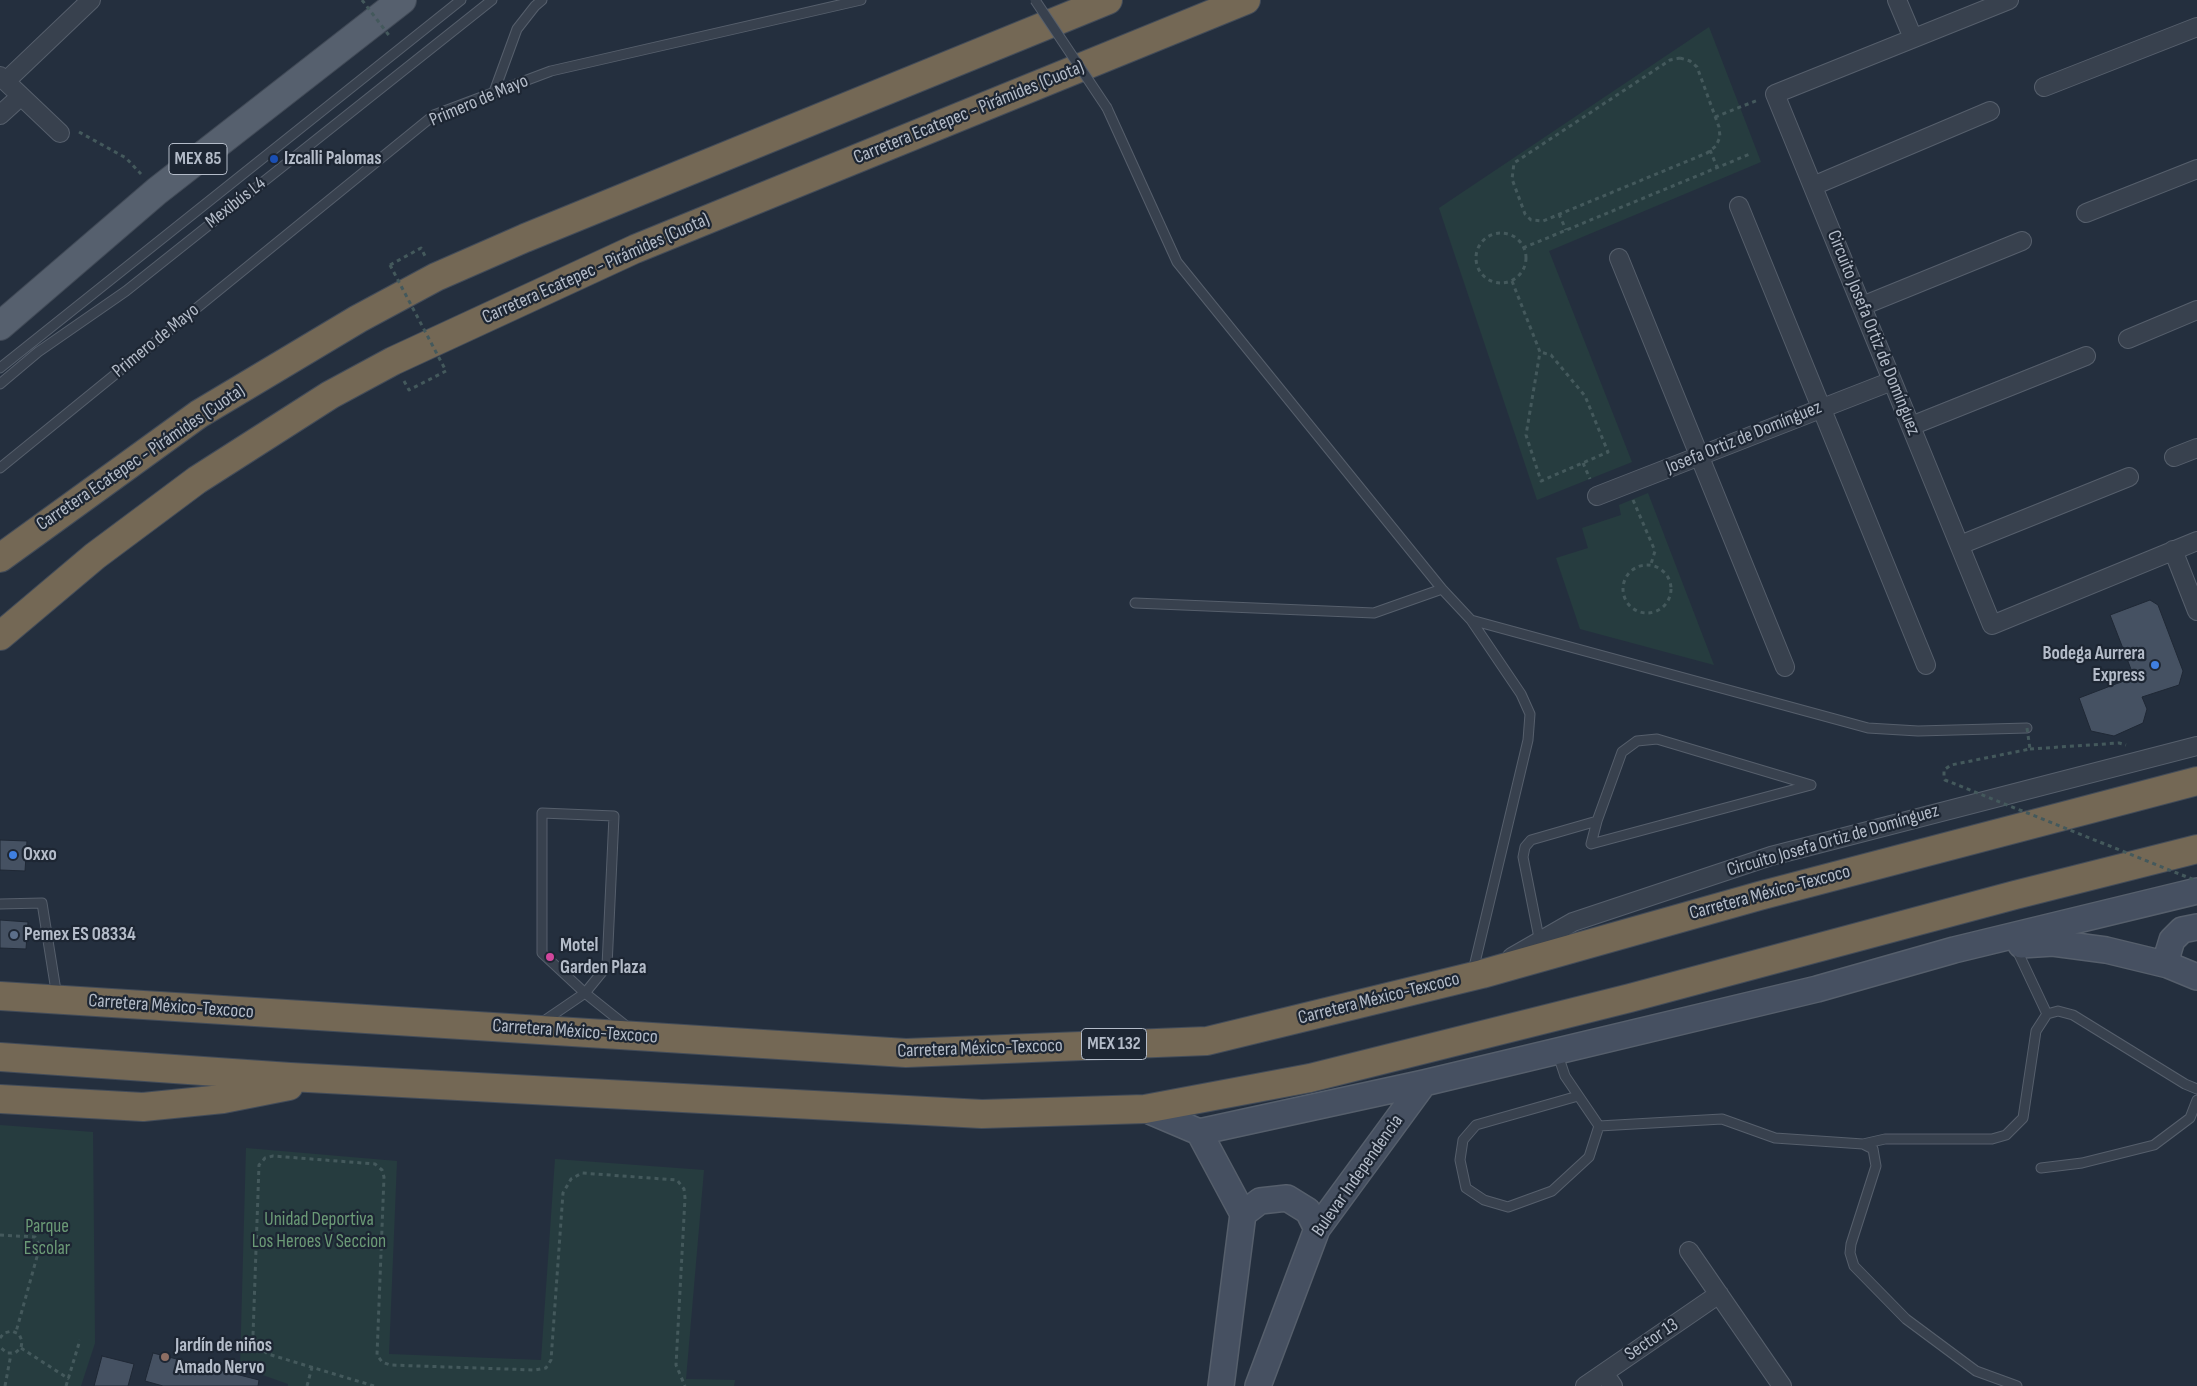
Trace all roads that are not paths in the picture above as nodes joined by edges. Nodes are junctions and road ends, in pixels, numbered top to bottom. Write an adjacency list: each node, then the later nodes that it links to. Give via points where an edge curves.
1 (91, 0): 14 (street)
2 (402, 0): 29 (main road, MEX 85, via 157,191)
3 (461, 0): 32 (lane, Mexibús L4)
4 (492, 0): 34 (lane, Mexibús L4, via 126,291 38,352)
5 (542, 0): 16 (lane, via 517,29)
6 (861, 0): 16 (lane, Primero de Mayo, via 551,71)
7 (1035, 0): 47 (lane, bridge, via 1107,108 1177,262)
8 (1108, 0): 46 (highway, Carretera Ecatepec - Pirámides (Cuota), via 436,277 358,319 199,414)
9 (1246, 0): 51 (highway, Carretera Ecatepec - Pirámides (Cuota), via 635,249 393,361 330,394 197,480 95,556)
10 (1897, 0): 13 (street)
11 (2009, 0): 13 (street)
12 (2197, 27): 15 (street)
13 (1913, 38): 22 (street, Circuito Josefa Ortiz de Domínguez, via 1775,94)
14 (3, 78): 17 (street)
15 (2044, 88)
16 (494, 92): 40 (lane, Primero de Mayo, via 434,115)
17 (21, 96): 19 (street); 20 (street)
18 (1990, 111): 22 (street)
19 (0, 115)
20 (60, 133)
21 (2197, 168): 24 (street)
22 (1813, 186): 27 (street, Circuito Josefa Ortiz de Domínguez)
23 (1739, 206): 35 (street)
24 (2086, 213)
25 (2022, 241): 27 (street)
26 (1619, 258): 38 (street)
27 (1862, 306): 33 (street, Circuito Josefa Ortiz de Domínguez)
28 (2197, 310): 30 (street)
29 (0, 326)
30 (2128, 339)
31 (2086, 356): 36 (street)
32 (0, 368)
33 (1892, 381): 35 (street, Josefa Ortiz de Domínguez); 36 (street, Circuito Josefa Ortiz de Domínguez)
34 (0, 384)
35 (1820, 408): 38 (street, Josefa Ortiz de Domínguez); 52 (street)
36 (1911, 426): 44 (street, Circuito Josefa Ortiz de Domínguez)
37 (2197, 448): 39 (street)
38 (1700, 455): 42 (street, Josefa Ortiz de Domínguez); 53 (street)
39 (2174, 457)
40 (0, 468)
41 (2130, 477): 44 (street)
42 (1597, 496)
43 (2197, 541): 45 (street, Circuito Josefa Ortiz de Domínguez)
44 (1960, 545): 45 (street, Circuito Josefa Ortiz de Domínguez, via 1992,625)
45 (2173, 550): 49 (street)
46 (0, 558)
47 (1442, 589): 48 (lane, via 1374,613); 50 (lane)
48 (1136, 603)
49 (2196, 603)
50 (1471, 620): 54 (lane, via 1868,728 1918,731); 66 (lane, via 1521,694 1530,714 1528,740)
51 (0, 636)
52 (1926, 665)
53 (1785, 667)
54 (2027, 728)
55 (2197, 746): 63 (street, Circuito Josefa Ortiz de Domínguez, via 1771,856 1573,922)
56 (2197, 780): 63 (highway, Carretera México-Texcoco / MEX 132, via 1759,896)
57 (1597, 821): 57 (lane, via 1591,844 1811,785 1657,739 1637,741 1622,752); 63 (lane, via 1531,840 1525,847 1523,857)
58 (2197, 850): 82 (highway, via 1310,1078)
59 (2197, 890): 64 (street)
60 (0, 904): 70 (lane, via 42,903)
61 (2197, 927): 65 (street, via 2182,930 2172,940)
62 (2015, 946): 64 (street); 65 (street, via 2053,943 2106,950); 71 (lane)
63 (1542, 949): 66 (highway, Carretera México-Texcoco / MEX 132)
64 (1954, 950): 74 (street, via 1817,989)
65 (2168, 965): 67 (street)
66 (1477, 975): 73 (highway, Carretera México-Texcoco / MEX 132, via 1207,1040 906,1053)
67 (2197, 977)
68 (586, 993): 68 (lane, via 542,953 542,813 614,816 607,966); 72 (lane); 73 (lane)
69 (0, 996): 70 (highway, Carretera México-Texcoco / MEX 132)
70 (58, 1000): 72 (highway, Carretera México-Texcoco / MEX 132)
71 (2047, 1014): 78 (lane, via 2058,1011 2073,1015); 85 (lane, via 2036,1031 2023,1118 2006,1135 1992,1139 1884,1139)
72 (532, 1029): 73 (highway, Carretera México-Texcoco / MEX 132)
73 (639, 1036)
74 (1557, 1051): 77 (street); 79 (lane, via 1565,1076)
75 (0, 1057): 76 (highway)
76 (321, 1078): 80 (highway, via 223,1099 143,1107); 82 (highway, via 982,1114)
77 (1424, 1083): 84 (street); 88 (street, Bulevar Independencia)
78 (2197, 1089)
79 (1578, 1096): 83 (lane); 83 (lane, via 1476,1125 1463,1140 1460,1160 1466,1188 1484,1200 1508,1207 1552,1191 1589,1158)
80 (0, 1100)
81 (2197, 1100): 86 (lane, via 2190,1118 2154,1145 2082,1163)
82 (1145, 1109): 84 (street)
83 (1599, 1126): 85 (lane, via 1722,1119 1775,1138)
84 (1199, 1132): 87 (street)
85 (1863, 1144): 96 (lane, via 1873,1149 1876,1166 1851,1244 1854,1266 1906,1319 1976,1371)
86 (2041, 1168)
87 (1243, 1214): 88 (street, via 1260,1201 1287,1198 1308,1211); 92 (street)
88 (1317, 1229): 93 (street, Bulevar Independencia)
89 (1689, 1251): 90 (street)
90 (1719, 1294): 91 (street, Sector 13); 95 (street)
91 (1609, 1379): 94 (street, Sector 13)
92 (1221, 1386)
93 (1258, 1386)
94 (1584, 1386)
95 (1782, 1386)
96 (2016, 1386)

